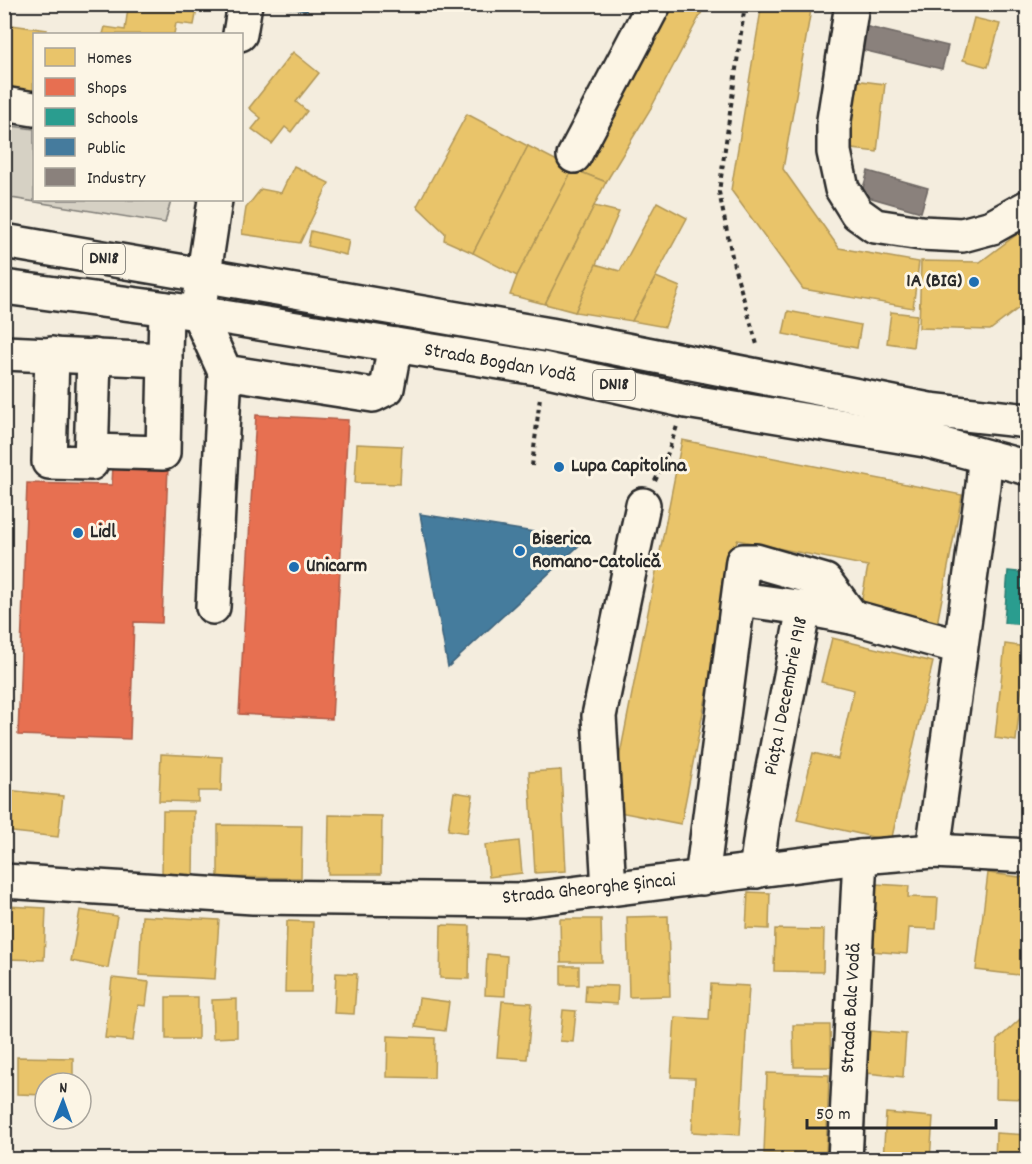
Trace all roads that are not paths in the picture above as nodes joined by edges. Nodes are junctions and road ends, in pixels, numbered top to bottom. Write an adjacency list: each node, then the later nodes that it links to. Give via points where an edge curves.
1 (245, 4): 4 (main road)
2 (654, 4): 7 (main road)
3 (852, 4): 9 (main road, via 834,120 834,152 842,189 857,213 875,226 962,235 992,227)
4 (240, 33)
5 (4, 104): 6 (main road)
6 (33, 110)
7 (574, 156)
8 (215, 201): 11 (main road)
9 (1028, 207)
10 (4, 241): 11 (main road, Strada Bogdan Vodă / DN18)
11 (204, 276): 14 (main road); 21 (main road, Strada Bogdan Vodă / DN18, via 550,335 929,410)
12 (4, 287): 13 (main road, Strada Bogdan Vodă / DN18)
13 (165, 309): 14 (main road, Strada Bogdan Vodă / DN18); 19 (main road)
14 (198, 313): 15 (main road, Strada Bogdan Vodă / DN18); 20 (main road)
15 (395, 345): 20 (main road, via 387,388 373,394); 23 (main road, Strada Bogdan Vodă / DN18, via 543,369 686,401 925,440)
16 (4, 353): 17 (main road)
17 (52, 354): 18 (main road); 22 (main road, via 49,462 91,464)
18 (94, 357): 19 (main road); 22 (main road)
19 (165, 360): 22 (main road, via 163,453)
20 (225, 372): 27 (main road)
21 (1028, 420)
22 (91, 451)
23 (985, 457): 24 (main road, Strada Bogdan Vodă / DN18); 30 (main road)
24 (1028, 468)
25 (643, 506): 37 (main road, via 599,716)
26 (739, 599): 28 (main road); 29 (main road, via 743,561 756,561 825,581); 35 (main road)
27 (213, 607)
28 (804, 608): 29 (main road, Piața 1 Decembrie 1918); 34 (main road, Piața 1 Decembrie 1918)
29 (852, 617): 30 (main road, Piața 1 Decembrie 1918)
30 (960, 646): 31 (main road)
31 (933, 851): 32 (main road, Strada Gheorghe Șincai); 33 (main road, Strada Gheorghe Șincai)
32 (1028, 856)
33 (860, 857): 34 (main road, Strada Gheorghe Șincai); 38 (main road, Strada Balc Vodă)
34 (756, 870): 35 (main road, Strada Gheorghe Șincai)
35 (702, 878): 37 (main road, Strada Gheorghe Șincai)
36 (4, 881): 37 (main road, Strada Gheorghe Șincai, via 253,897 524,900)
37 (609, 888)
38 (845, 1160)

